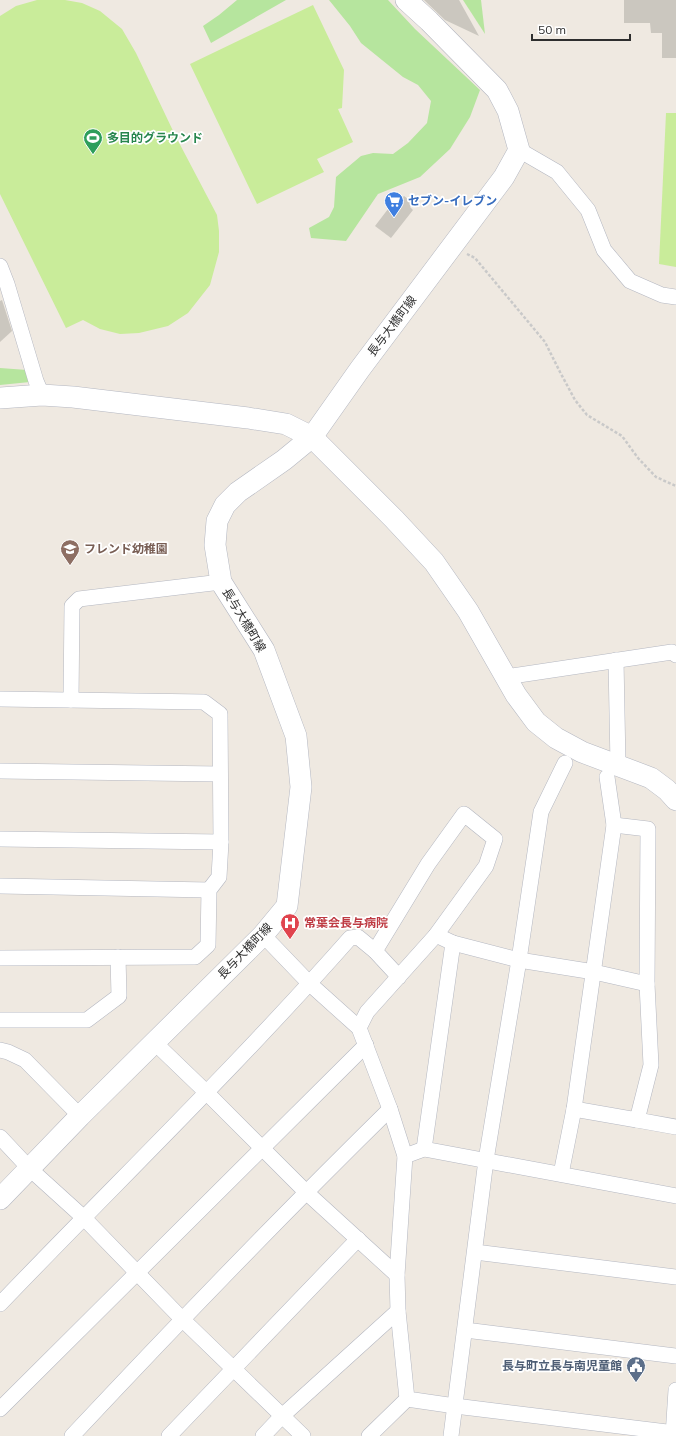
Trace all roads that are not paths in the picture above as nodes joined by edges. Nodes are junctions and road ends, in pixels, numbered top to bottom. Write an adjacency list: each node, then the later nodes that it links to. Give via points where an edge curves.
1 (406, 0): 2 (main road, via 497,90 508,111)
2 (519, 150): 4 (street, via 557,172 588,210 604,250 630,281 662,295); 7 (main road, 長与大橋町線, via 504,177)
3 (0, 266): 5 (street)
4 (676, 297)
5 (42, 395): 6 (main road); 7 (main road, via 248,418 286,424)
6 (0, 398)
7 (312, 437): 8 (main road, 長与大橋町線, via 238,492 225,505 217,522 215,545); 11 (main road, via 434,562 468,611)
8 (222, 582): 13 (street, via 79,599 72,606); 24 (main road, 長与大橋町線, via 264,650 296,736 300,787 287,906)
9 (676, 655): 10 (street, via 672,652)
10 (616, 660): 11 (street); 16 (street)
11 (506, 677): 16 (main road, via 516,696 536,722 556,738)
12 (0, 699): 13 (street)
13 (71, 700): 17 (street, via 204,702 220,714)
14 (565, 763): 30 (street, via 541,812)
15 (0, 771): 17 (street)
16 (613, 771): 18 (main road, via 651,778); 19 (street)
17 (220, 774): 21 (street)
18 (673, 793)
19 (614, 826): 31 (street); 34 (street, via 648,829)
20 (0, 839): 21 (street)
21 (221, 842): 23 (street, via 219,877)
22 (0, 886): 23 (street)
23 (209, 890): 28 (street, via 208,945 195,957)
24 (263, 935): 33 (street); 37 (main road, 長与大橋町線)
25 (436, 935): 26 (street); 27 (street, via 486,866 495,838 464,814 428,864); 32 (street)
26 (453, 944): 30 (street); 48 (street)
27 (375, 951): 32 (street); 33 (street, via 358,937 350,938)
28 (118, 957): 29 (street); 35 (street, via 119,996 87,1020)
29 (0, 958)
30 (520, 960): 31 (street); 50 (street)
31 (594, 972): 34 (street); 41 (street)
32 (399, 977): 36 (street, via 367,1012)
33 (310, 984): 36 (street); 40 (street)
34 (647, 984): 44 (street, via 651,1066)
35 (0, 1020)
36 (359, 1028): 38 (street)
37 (154, 1042): 40 (street); 43 (main road, 長与大橋町線)
38 (366, 1045): 42 (street); 47 (street)
39 (0, 1050): 43 (street, via 26,1060)
40 (206, 1092): 47 (street); 56 (street)
41 (574, 1109): 44 (street); 52 (street)
42 (390, 1110): 49 (street); 53 (street)
43 (80, 1116): 51 (main road, 長与大橋町線)
44 (637, 1120): 45 (street)
45 (676, 1127)
46 (0, 1137): 51 (street)
47 (262, 1148): 53 (street); 59 (street)
48 (424, 1149): 49 (street); 50 (street)
49 (405, 1156): 60 (street)
50 (486, 1160): 52 (street); 58 (street)
51 (30, 1170): 55 (main road, 長与大橋町線); 56 (street)
52 (561, 1174): 54 (street)
53 (306, 1192): 57 (street); 64 (street)
54 (676, 1196)
55 (0, 1199)
56 (83, 1217): 59 (street); 62 (street)
57 (358, 1239): 60 (street); 67 (street)
58 (475, 1252): 61 (street); 65 (street)
59 (137, 1273): 64 (street); 71 (street)
60 (397, 1275): 63 (street)
61 (676, 1277)
62 (0, 1304)
63 (398, 1311): 69 (street); 72 (street)
64 (182, 1319): 67 (street); 74 (street)
65 (465, 1330): 66 (street); 70 (street)
66 (676, 1356)
67 (233, 1369): 72 (street); 75 (street)
68 (676, 1390): 73 (street)
69 (407, 1399): 70 (street); 78 (street)
70 (455, 1406): 73 (street); 79 (street)
71 (0, 1409)
72 (282, 1416): 76 (street); 77 (street)
73 (674, 1434)
74 (72, 1436)
75 (168, 1436)
76 (264, 1436)
77 (303, 1436)
78 (369, 1436)
79 (451, 1436)

